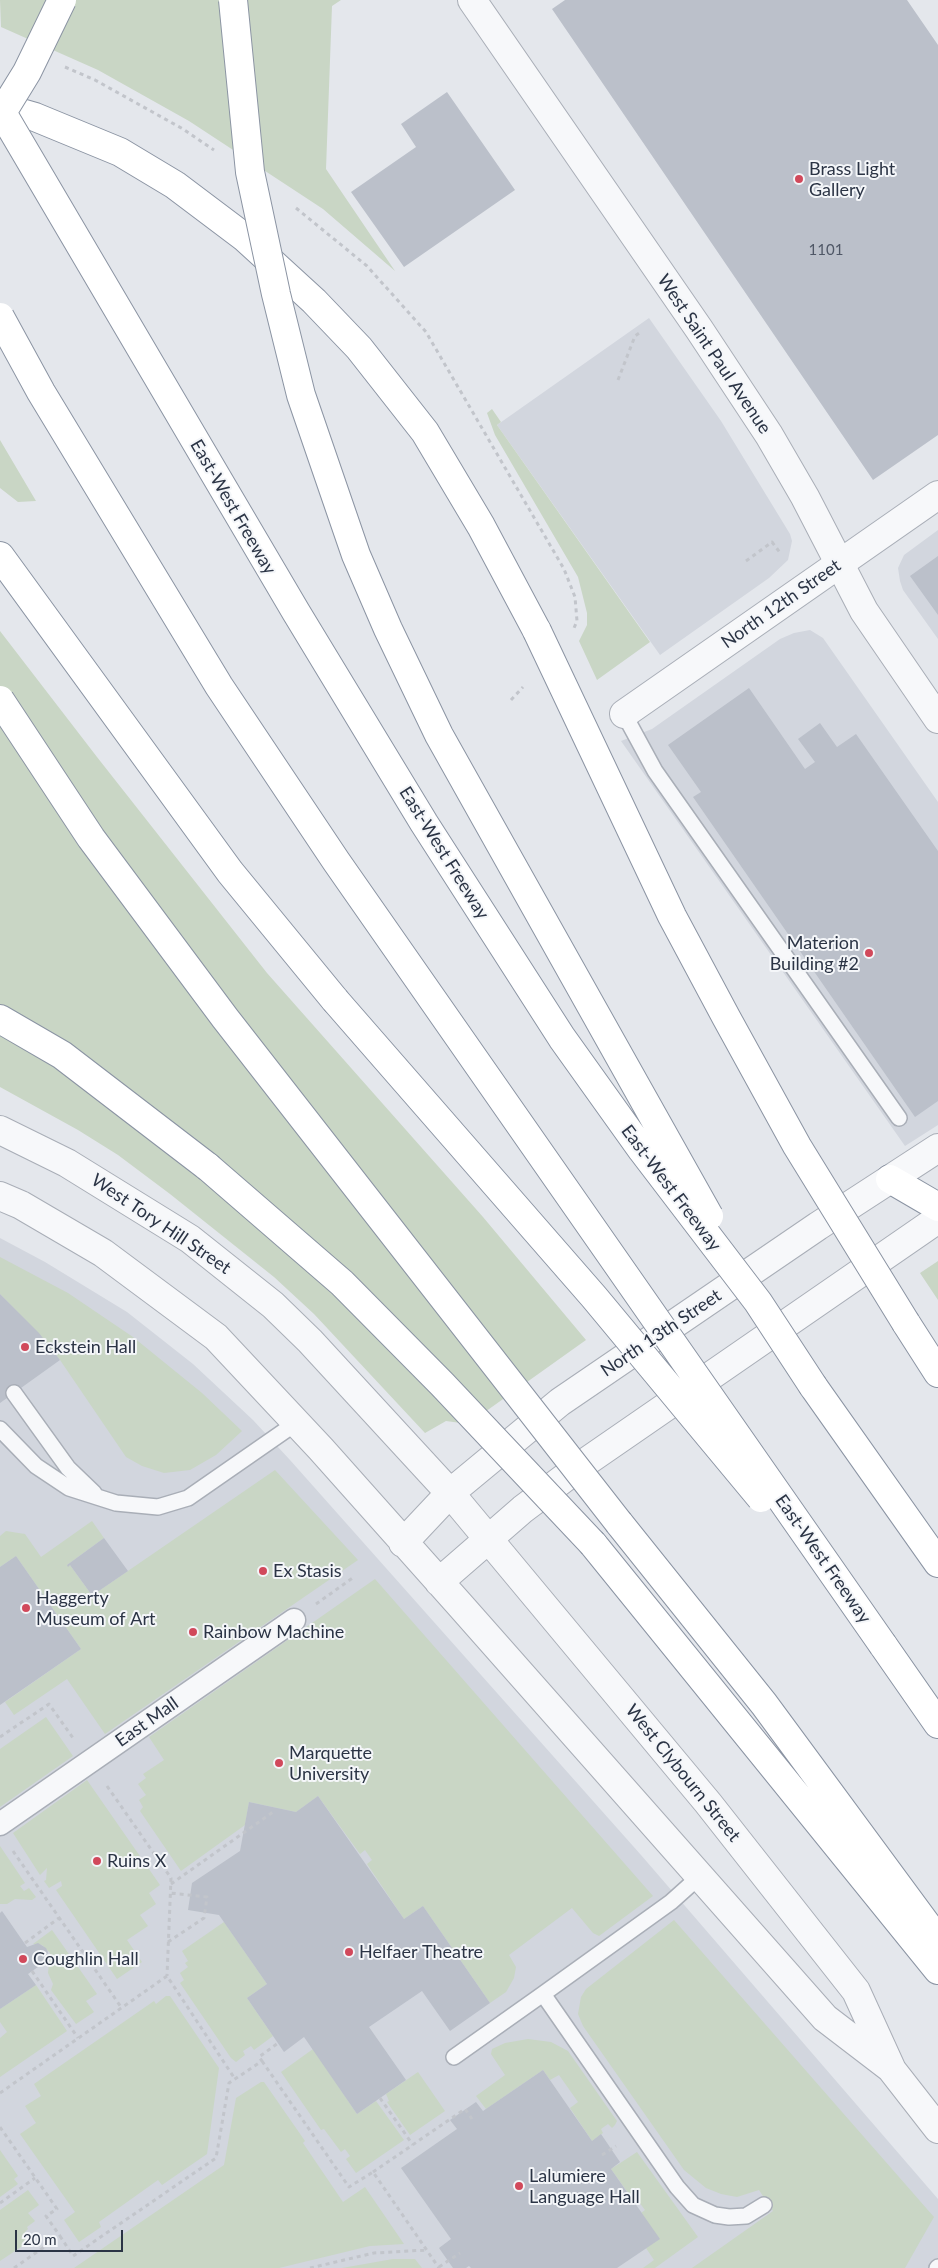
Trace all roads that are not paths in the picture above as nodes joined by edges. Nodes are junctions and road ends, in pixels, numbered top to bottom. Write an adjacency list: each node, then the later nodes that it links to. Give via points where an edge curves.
1 (62, 0): 5 (highway, bridge, via 27,72)
2 (233, 0): 23 (highway, bridge, via 250,172 276,294 301,394 356,555 439,734)
3 (472, 0): 11 (street, West Saint Paul Avenue, via 769,435)
4 (0, 108): 23 (highway, East-West Freeway, bridge, via 296,612 429,831 562,1038 642,1150); 24 (highway, bridge, via 52,123 120,152 175,185 244,237 359,348 425,432 481,526 536,631 672,916 717,1000 797,1146)
5 (0, 116)
6 (0, 317): 8 (highway, East-West Freeway, bridge)
7 (0, 327): 8 (highway, bridge)
8 (41, 392): 35 (highway, East-West Freeway, bridge, via 219,686 331,853)
9 (938, 495): 11 (street, North 12th Street)
10 (0, 556): 35 (highway, bridge, via 230,872 335,1000 588,1290)
11 (840, 563): 13 (street, North 12th Street); 14 (street, West Saint Paul Avenue, via 864,611)
12 (0, 700): 39 (highway, bridge, via 91,838 225,1018 764,1704)
13 (624, 714): 16 (lane, via 655,771)
14 (938, 718)
15 (0, 1019): 40 (highway, bridge, via 62,1055 208,1167 342,1283 442,1384 594,1544)
16 (900, 1118)
17 (0, 1130): 28 (street, West Tory Hill Street, via 67,1163 129,1200 190,1239 239,1277 310,1341)
18 (938, 1148): 19 (street, North 13th Street)
19 (890, 1179): 21 (highway); 28 (street, North 13th Street, via 560,1402)
20 (0, 1196): 26 (street, via 103,1252 216,1337)
21 (938, 1207)
22 (938, 1218): 30 (street, via 583,1464)
23 (758, 1302): 32 (highway, East-West Freeway, bridge)
24 (938, 1374)
25 (14, 1393): 29 (lane, via 68,1468)
26 (296, 1423): 29 (lane, via 179,1503 158,1507); 31 (street)
27 (0, 1429): 29 (lane, via 19,1451 54,1480)
28 (450, 1493): 30 (street, West Clybourn Street); 31 (street, North 13th Street)
29 (104, 1500)
30 (488, 1538): 33 (street); 43 (street, West Clybourn Street, via 708,1803 856,1992)
31 (403, 1543): 33 (street, West Clybourn Street)
32 (938, 1563)
33 (439, 1582): 38 (street, West Clybourn Street)
34 (294, 1620): 37 (street, East Mall, via 83,1752)
35 (883, 1645): 36 (highway, East-West Freeway)
36 (938, 1724)
37 (0, 1824)
38 (700, 1876): 41 (lane, via 670,1902); 43 (street, West Clybourn Street, via 825,2018)
39 (938, 1940)
40 (938, 1970)
41 (543, 1994): 42 (lane); 45 (lane, via 677,2187 693,2205 729,2217 746,2216)
42 (454, 2057)
43 (892, 2070): 44 (street, West Clybourn Street)
44 (938, 2129)
45 (764, 2205)

